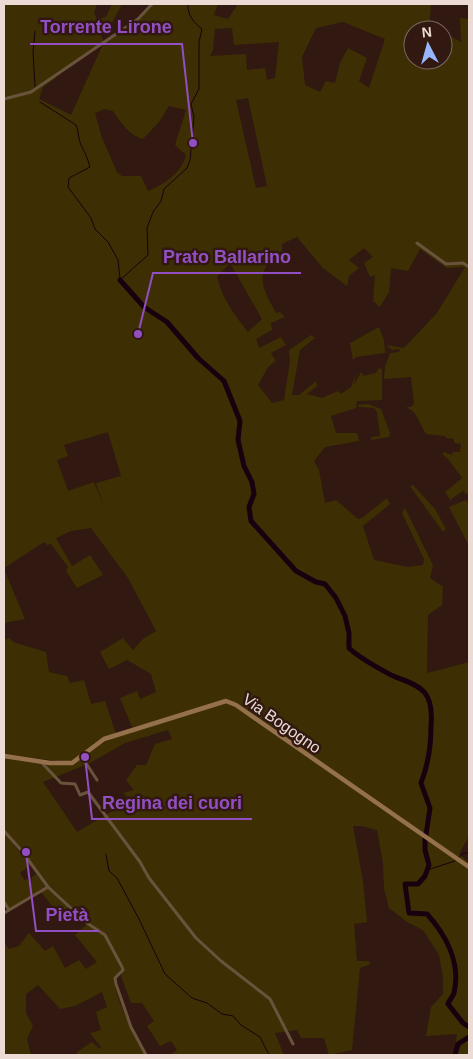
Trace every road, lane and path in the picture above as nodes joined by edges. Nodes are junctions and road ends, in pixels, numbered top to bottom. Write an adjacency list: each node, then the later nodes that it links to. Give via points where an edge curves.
1 (152, 4): 2 (street, via 138,19 31,92)
2 (4, 99)
3 (417, 242): 4 (street, via 446,264 463,263)
4 (469, 267)
5 (4, 756): 7 (main road, Via Bogogno)
6 (82, 757): 7 (main road, Via Bogogno, via 63,764); 8 (street); 10 (main road, Via Bogogno, via 110,737 226,701)
7 (41, 761): 15 (street, via 61,783 76,784 80,796 88,792 196,938 270,999)
8 (97, 780)
9 (4, 831): 11 (street)
10 (469, 867)
11 (48, 887): 13 (street); 16 (street, via 105,935 122,967 116,984 131,1027)
12 (4, 902): 13 (street)
13 (9, 910): 14 (street)
14 (4, 913)
15 (293, 1044)
16 (146, 1055)

